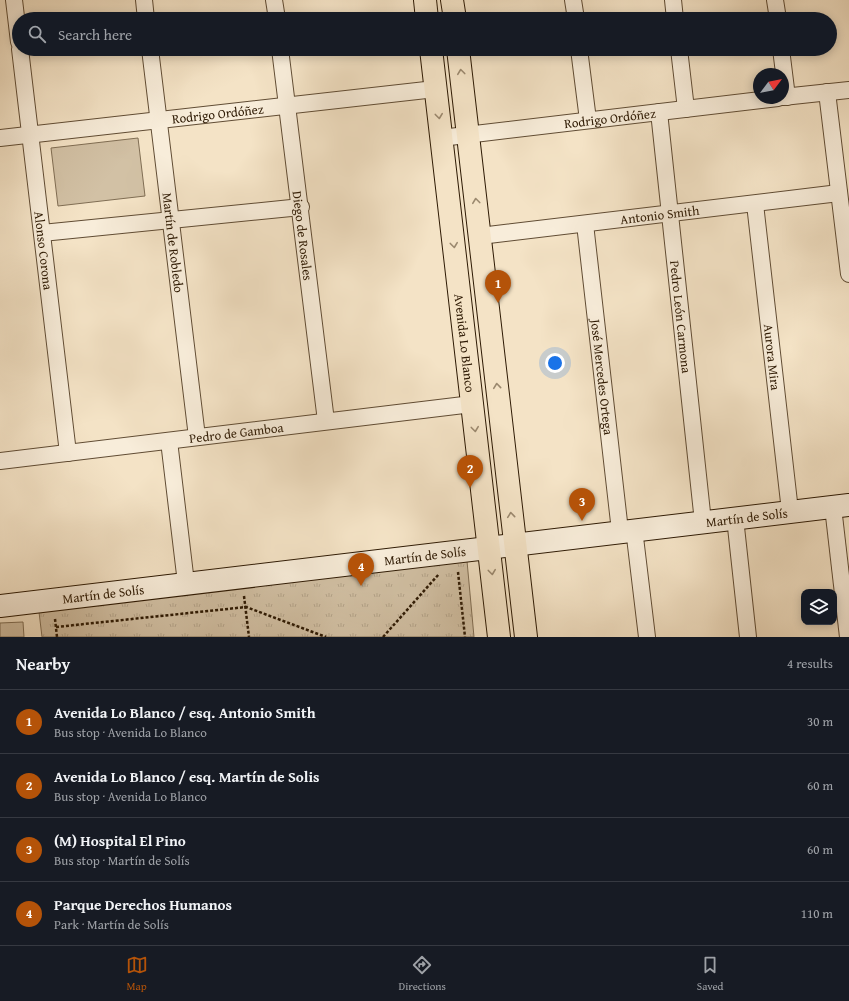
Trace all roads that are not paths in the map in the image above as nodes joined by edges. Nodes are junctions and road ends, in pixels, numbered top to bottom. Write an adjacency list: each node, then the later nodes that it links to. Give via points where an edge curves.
1 (14, 0): 9 (street)
2 (144, 0): 10 (street)
3 (274, 0): 11 (street)
4 (425, 0): 12 (main road)
5 (452, 0): 13 (main road)
6 (573, 0): 14 (street)
7 (673, 0): 15 (street)
8 (775, 0): 16 (street)
9 (15, 12)
10 (145, 12)
11 (275, 12)
12 (426, 12)
13 (453, 12)
14 (575, 12)
15 (674, 12)
16 (777, 12)
17 (21, 56): 36 (street, Alonso Corona)
18 (151, 56): 34 (street, Martín de Robledo)
19 (281, 56): 31 (street, Diego de Rosales)
20 (432, 56): 26 (main road, Avenida Lo Blanco)
21 (459, 56): 37 (main road, Avenida Lo Blanco, one-way to 21)
22 (580, 56): 35 (street)
23 (680, 56): 32 (street)
24 (781, 56): 25 (street)
25 (781, 68)
26 (435, 89): 31 (street, Rodrigo Ordóñez); 39 (main road, Avenida Lo Blanco, one-way to 39)
27 (849, 90): 28 (street, Rodrigo Ordóñez)
28 (827, 92): 29 (street, Rodrigo Ordóñez); 40 (street)
29 (789, 96)
30 (753, 101): 32 (street, Rodrigo Ordóñez)
31 (287, 105): 34 (street, Rodrigo Ordóñez); 42 (street, Diego de Rosales)
32 (686, 109): 33 (street, Rodrigo Ordóñez)
33 (659, 112): 35 (street, Rodrigo Ordóñez); 43 (street, Pedro León Carmona)
34 (159, 120): 36 (street, Rodrigo Ordóñez); 44 (street, Martín de Robledo)
35 (588, 120): 37 (street, Rodrigo Ordóñez)
36 (30, 134): 38 (street, Rodrigo Ordóñez); 46 (street, Alonso Corona)
37 (468, 135): 39 (street, Rodrigo Ordóñez); 47 (main road, Avenida Lo Blanco, one-way to 37)
38 (0, 138)
39 (441, 138): 49 (main road, Avenida Lo Blanco, one-way to 49)
40 (839, 193): 41 (street, Antonio Smith); 48 (street)
41 (754, 204): 43 (street, Antonio Smith); 56 (street, Aurora Mira)
42 (300, 207): 44 (street); 50 (street, Diego de Rosales)
43 (670, 214): 45 (street, Antonio Smith); 58 (street, Pedro León Carmona)
44 (170, 220): 46 (street); 51 (street, Martín de Robledo)
45 (585, 224): 47 (street, Antonio Smith); 59 (street, José Mercedes Ortega)
46 (42, 233): 53 (street, Alonso Corona)
47 (480, 236): 60 (main road, Avenida Lo Blanco, one-way to 47)
48 (849, 274)
49 (472, 404): 50 (street, Pedro de Gamboa); 61 (main road, Avenida Lo Blanco, one-way to 61)
50 (326, 421): 51 (street, Pedro de Gamboa)
51 (197, 437): 52 (street, Pedro de Gamboa)
52 (169, 440): 53 (street, Pedro de Gamboa); 62 (street)
53 (68, 453): 54 (street, Pedro de Gamboa)
54 (0, 461)
55 (841, 506): 56 (street, Martín de Solís); 64 (street)
56 (790, 511): 57 (street, Martín de Solís)
57 (735, 518): 58 (street, Martín de Solís); 68 (street)
58 (703, 522): 59 (street, Martín de Solís)
59 (627, 530): 60 (street, Martín de Solís); 67 (street, José Mercedes Ortega)
60 (515, 543): 61 (street, Martín de Solís); 66 (main road, Avenida Lo Blanco)
61 (489, 547): 62 (street, Martín de Solís); 65 (main road, Avenida Lo Blanco, one-way to 65)
62 (186, 583): 63 (street, Martín de Solís)
63 (0, 606)
64 (847, 610): 69 (street)
65 (499, 637)
66 (526, 637)
67 (647, 637)
68 (748, 637)
69 (848, 637)

